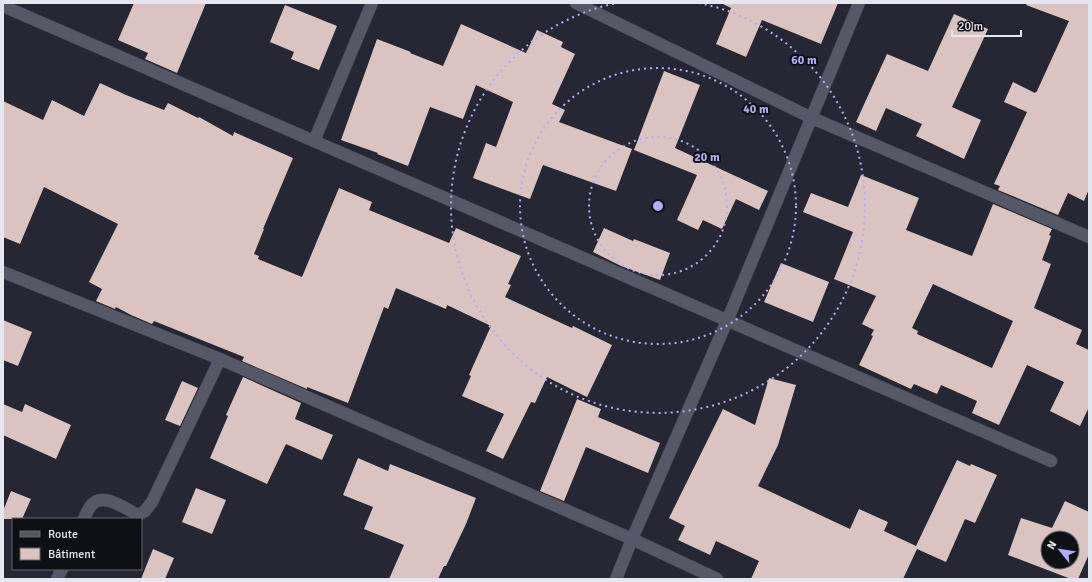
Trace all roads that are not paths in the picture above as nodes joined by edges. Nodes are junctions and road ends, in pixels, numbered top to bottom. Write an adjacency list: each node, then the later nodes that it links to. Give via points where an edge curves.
1 (372, 3): 6 (street)
2 (576, 3): 5 (street)
3 (859, 3): 5 (street)
4 (3, 6): 6 (street)
5 (812, 118): 7 (street); 9 (street)
6 (314, 141): 9 (street)
7 (1089, 237)
8 (3, 272): 10 (street)
9 (727, 320): 11 (street); 13 (street)
10 (220, 359): 12 (street, via 152,502 145,511 138,515 105,499 96,501); 13 (street)
11 (1051, 461)
12 (84, 518)
13 (632, 539): 16 (street); 17 (street)
14 (62, 570): 15 (street)
15 (57, 579)
16 (616, 579)
17 (717, 579)

